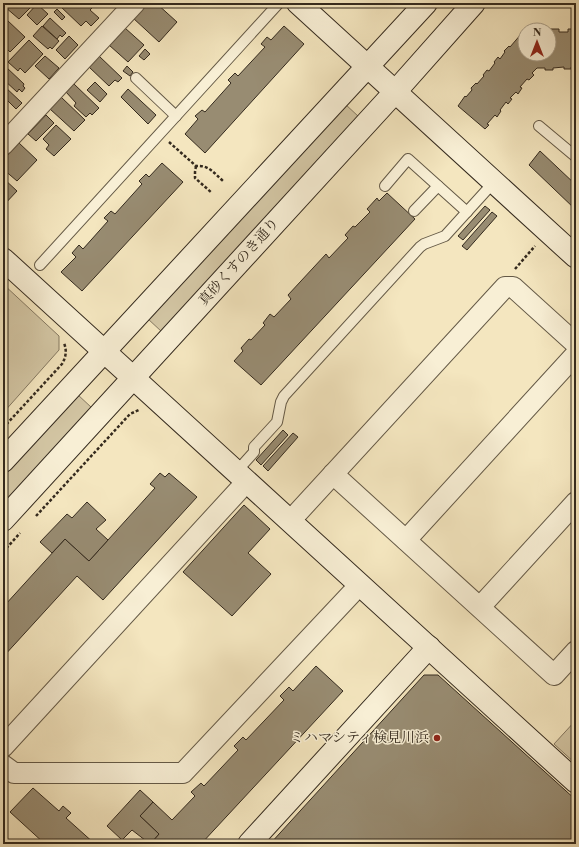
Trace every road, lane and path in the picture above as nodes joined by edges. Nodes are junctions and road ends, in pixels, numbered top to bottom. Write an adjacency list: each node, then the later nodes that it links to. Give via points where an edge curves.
1 (135, 3): 12 (street)
2 (279, 3): 9 (lane)
3 (298, 3): 6 (street)
4 (426, 3): 6 (street)
5 (474, 3): 8 (street, 真砂くすのき通り)
6 (367, 65): 8 (street); 29 (street)
7 (136, 78): 9 (lane)
8 (395, 92): 16 (street); 31 (street, 真砂くすのき通り)
9 (176, 116): 11 (lane)
10 (539, 126): 13 (lane)
11 (160, 134): 14 (path); 25 (lane)
12 (3, 145)
13 (576, 157)
14 (196, 166): 15 (path, via 209,167); 19 (path, via 195,178)
15 (223, 181)
16 (494, 182): 21 (lane); 23 (street)
17 (385, 186): 18 (lane, via 408,159)
18 (438, 186): 20 (lane); 21 (lane)
19 (212, 192)
20 (414, 211)
21 (467, 212): 36 (lane, via 445,236 420,247 284,396 277,422 254,446 254,452)
22 (540, 240): 26 (path, via 512,272)
23 (576, 257)
24 (3, 259): 29 (street)
25 (40, 265)
26 (509, 287): 28 (street, via 513,287); 35 (street, via 505,287)
27 (63, 338): 33 (path, via 66,358)
28 (576, 344)
29 (104, 351): 31 (street); 34 (street)
30 (576, 354): 42 (street)
31 (133, 378): 36 (street); 39 (street, 真砂くすのき通り)
32 (142, 410): 38 (path, via 130,414)
33 (3, 428)
34 (3, 461)
35 (333, 474): 40 (street); 42 (street)
36 (238, 481): 40 (street); 48 (street)
37 (576, 502): 45 (street)
38 (35, 517)
39 (3, 520)
40 (290, 521): 46 (street)
41 (24, 529): 43 (path)
42 (406, 540): 45 (street)
43 (3, 552)
44 (352, 592): 49 (street, via 183,773 14,773)
45 (480, 607): 47 (street, via 554,675)
46 (429, 647): 50 (street); 51 (street)
47 (576, 651)
48 (3, 747)
49 (3, 765)
50 (576, 782)
51 (249, 844)

